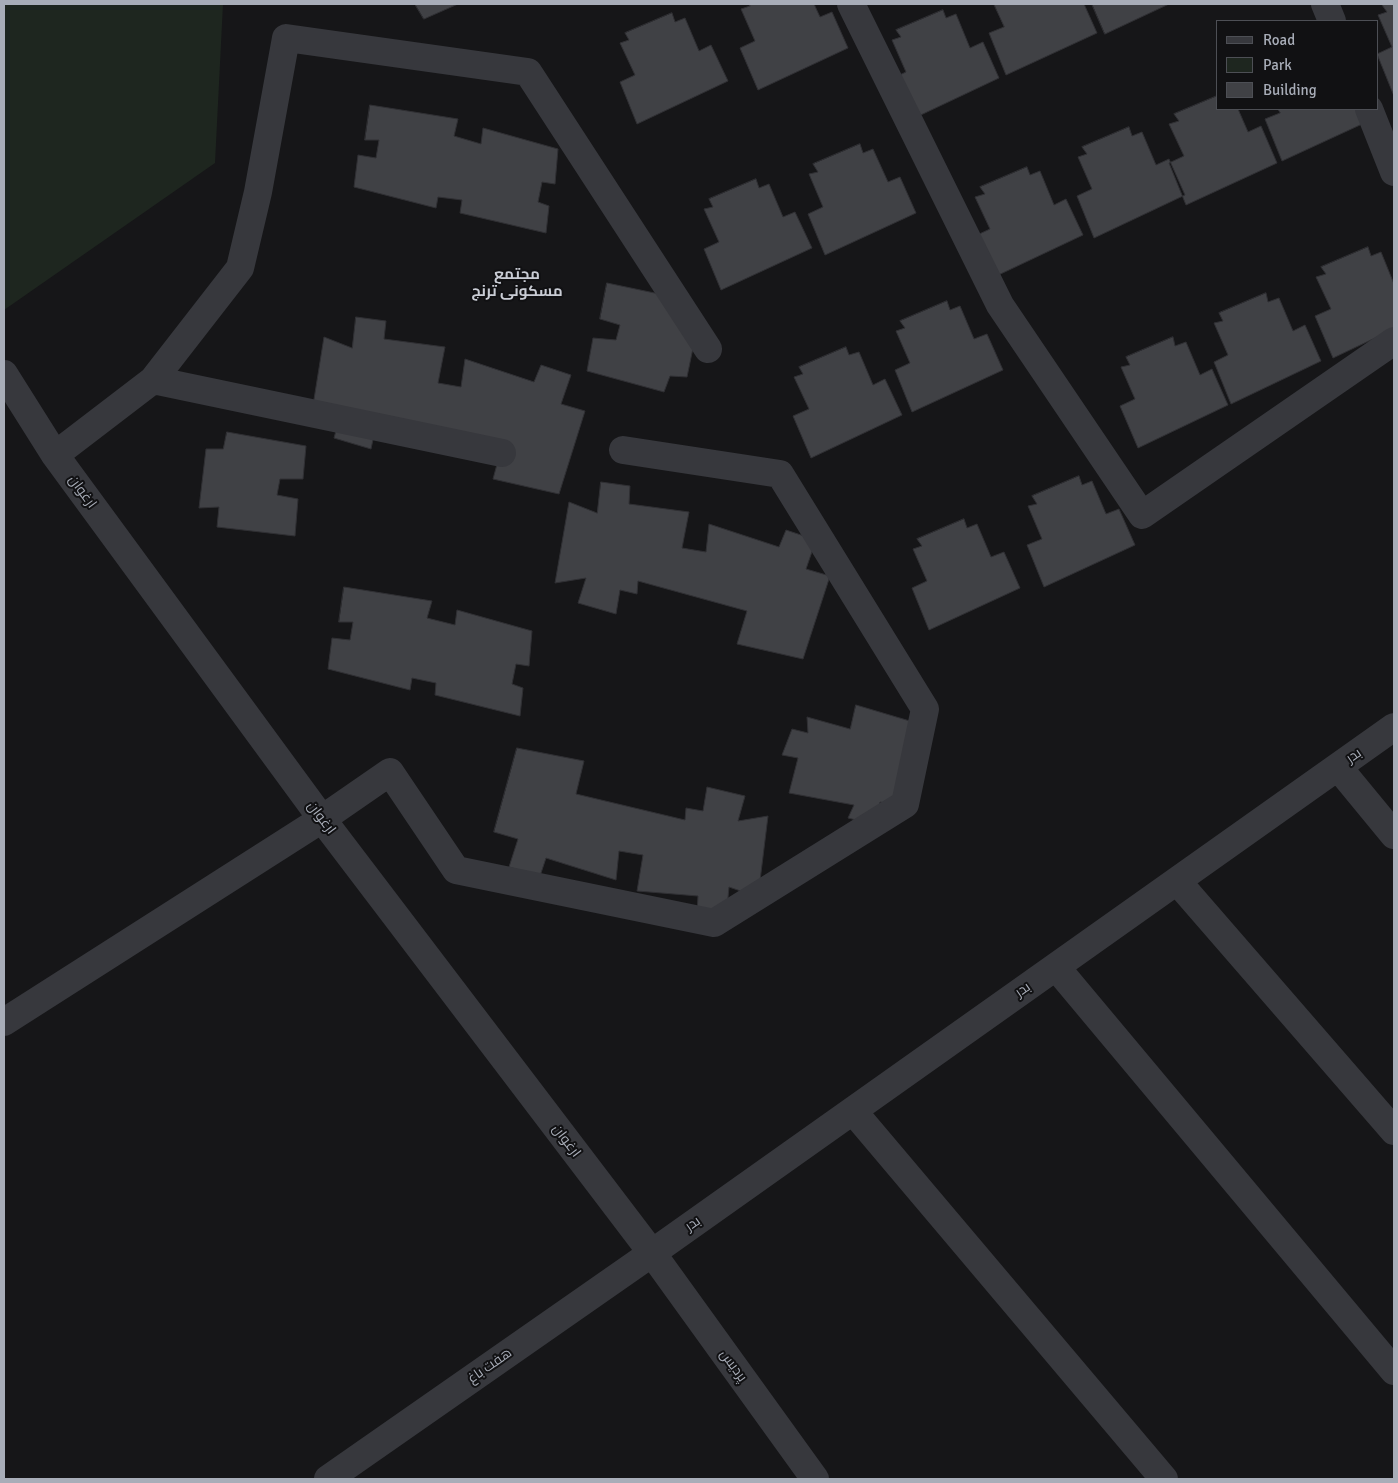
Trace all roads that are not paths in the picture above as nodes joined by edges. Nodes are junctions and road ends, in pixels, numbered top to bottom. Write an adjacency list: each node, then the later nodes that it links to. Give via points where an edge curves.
1 (851, 4): 6 (street, via 1000,305 1142,515)
2 (1325, 4): 3 (street)
3 (1332, 20)
4 (1369, 110): 5 (street)
5 (1394, 172)
6 (1394, 341)
7 (708, 349): 9 (street, via 528,72 286,38 258,192 240,268)
8 (4, 374): 12 (street, ارغوان)
9 (153, 380): 11 (street); 12 (street)
10 (623, 450): 15 (street, via 780,474 925,709 905,804 714,923 456,870 390,772)
11 (502, 452)
12 (55, 455): 15 (street, ارغوان)
13 (1394, 727): 14 (street, بدر)
14 (1338, 767): 16 (street); 17 (street, بدر)
15 (322, 819): 19 (street); 22 (street, ارغوان)
16 (1394, 835)
17 (1177, 881): 18 (street, بدر); 21 (street)
18 (1056, 967): 20 (street, بدر); 23 (street)
19 (4, 1022)
20 (853, 1111): 22 (street, بدر); 26 (street)
21 (1394, 1131)
22 (652, 1253): 24 (street, پردیس); 25 (street, هفت باغ)
23 (1394, 1371)
24 (812, 1478)
25 (328, 1479)
26 (1164, 1479)

